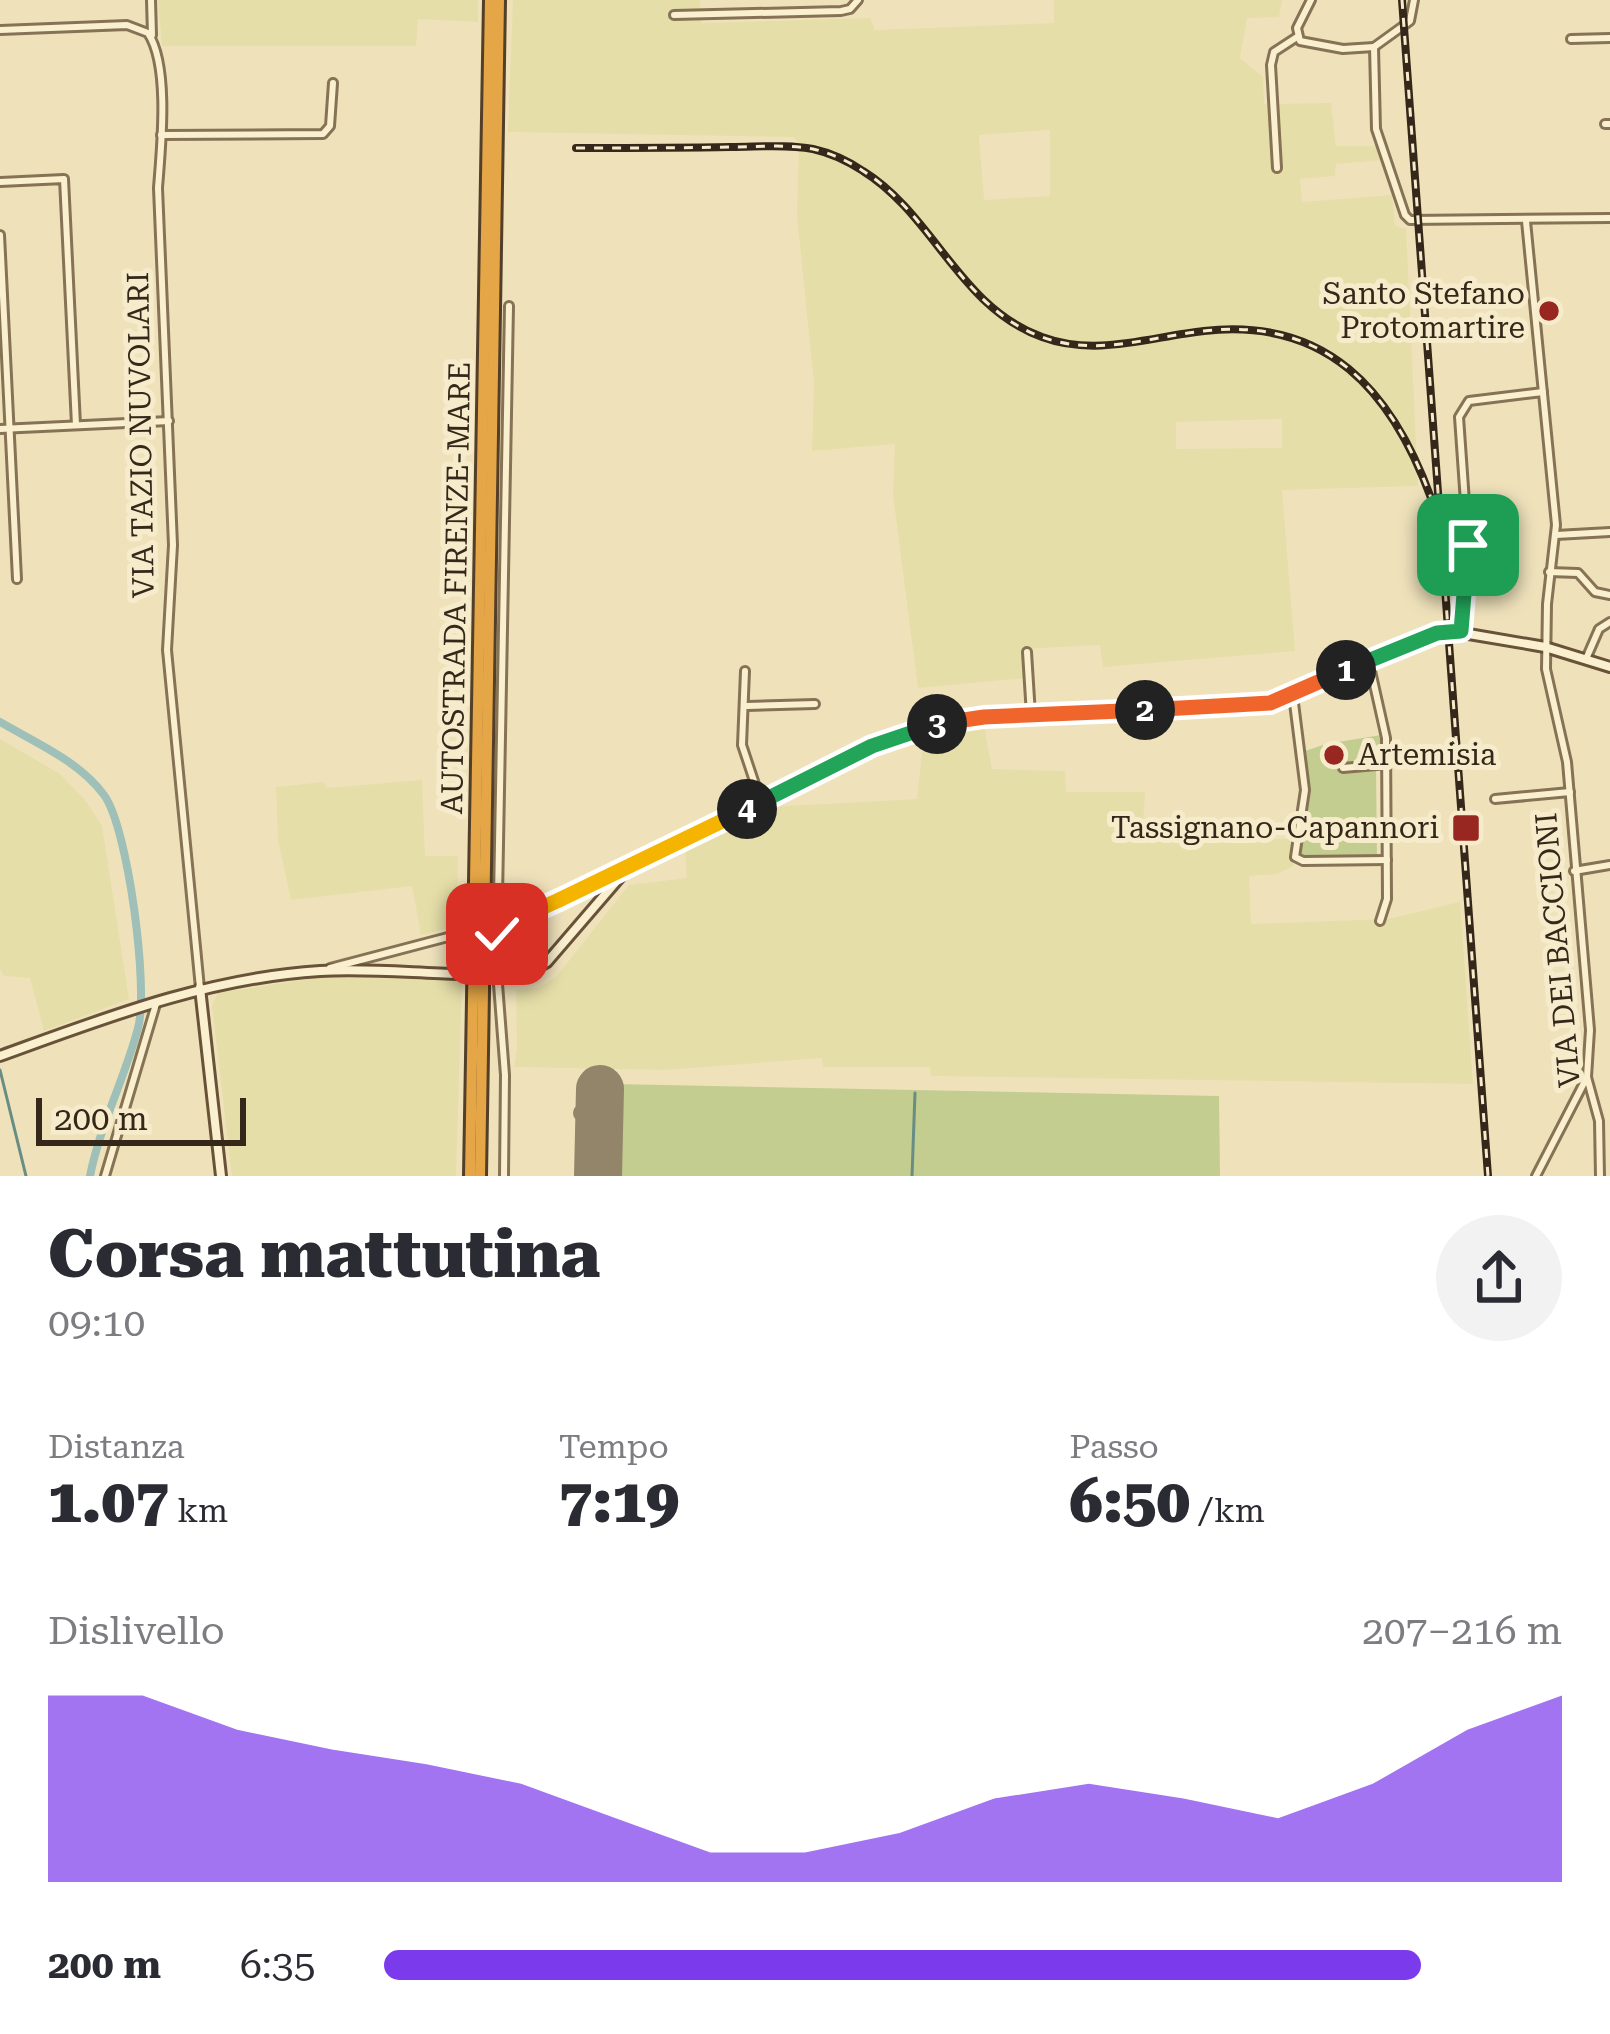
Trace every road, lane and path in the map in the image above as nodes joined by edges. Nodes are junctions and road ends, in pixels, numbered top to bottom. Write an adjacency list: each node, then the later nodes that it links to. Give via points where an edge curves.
1 (152, 0): 11 (street, VIA TAZIO NUVOLARI)
2 (490, 0): 62 (highway, AUTOSTRADA FIRENZE-MARE)
3 (499, 0): 63 (highway, AUTOSTRADA FIRENZE-MARE)
4 (858, 0): 7 (street, via 841,11)
5 (1311, 0): 9 (street)
6 (1414, 0): 13 (street, via 1410,21)
7 (674, 15)
8 (0, 30): 11 (street, via 127,25)
9 (1298, 37): 13 (street, via 1312,46); 16 (street, via 1274,52 1271,65)
10 (1610, 38): 12 (street)
11 (152, 39): 15 (street, VIA TAZIO NUVOLARI)
12 (1571, 39)
13 (1374, 47): 19 (street, via 1379,142 1405,215)
14 (332, 83): 15 (street, via 331,126 322,134)
15 (161, 135): 23 (street, VIA TAZIO NUVOLARI)
16 (1277, 168)
17 (0, 182): 24 (street, via 64,179)
18 (1610, 218): 19 (street)
19 (1526, 221): 22 (street, VIA DEI BACCIONI)
20 (0, 235): 25 (street)
21 (508, 306): 53 (street, via 498,897)
22 (1544, 392): 27 (street, VIA DEI BACCIONI); 32 (street, via 1469,401 1459,417 1468,559)
23 (169, 421): 24 (street); 56 (street, VIA TAZIO NUVOLARI, via 167,650)
24 (76, 425): 25 (street)
25 (4, 429): 29 (street)
26 (1610, 532): 27 (street)
27 (1556, 535): 28 (street, VIA DEI BACCIONI)
28 (1549, 572): 30 (street, via 1577,573); 33 (street, VIA DEI BACCIONI)
29 (17, 579)
30 (1610, 595)
31 (1610, 622): 35 (street)
32 (1461, 631): 33 (street); 36 (street)
33 (1545, 647): 35 (street); 45 (street, VIA DEI BACCIONI)
34 (1028, 652): 42 (street)
35 (1586, 659): 37 (street)
36 (1370, 662): 39 (street); 43 (street)
37 (1610, 667)
38 (745, 671): 41 (street)
39 (1293, 695): 42 (street, via 1235,707); 48 (street, via 1305,790 1295,857)
40 (815, 704): 41 (street)
41 (745, 706): 47 (street, via 743,753)
42 (1031, 715): 47 (street, via 904,733)
43 (1387, 764): 44 (street); 48 (street)
44 (1342, 768)
45 (1570, 792): 46 (street); 51 (street, VIA DEI BACCIONI)
46 (1496, 799)
47 (761, 802): 50 (street)
48 (1387, 860): 52 (street)
49 (1610, 865): 51 (street)
50 (627, 868): 53 (street); 55 (street, bridge, via 547,962 525,974)
51 (1574, 871): 59 (street, VIA DEI BACCIONI, via 1591,1042)
52 (1380, 921)
53 (504, 925): 64 (street, via 496,958)
54 (448, 937): 55 (street)
55 (320, 971): 56 (street)
56 (200, 988): 57 (street); 61 (street)
57 (152, 1002): 58 (street); 60 (street)
58 (0, 1056)
59 (1587, 1077): 65 (street); 66 (street, VIA DEI BACCIONI)
60 (105, 1176)
61 (221, 1176)
62 (470, 1176)
63 (480, 1176)
64 (504, 1176)
65 (1536, 1176)
66 (1600, 1176)

